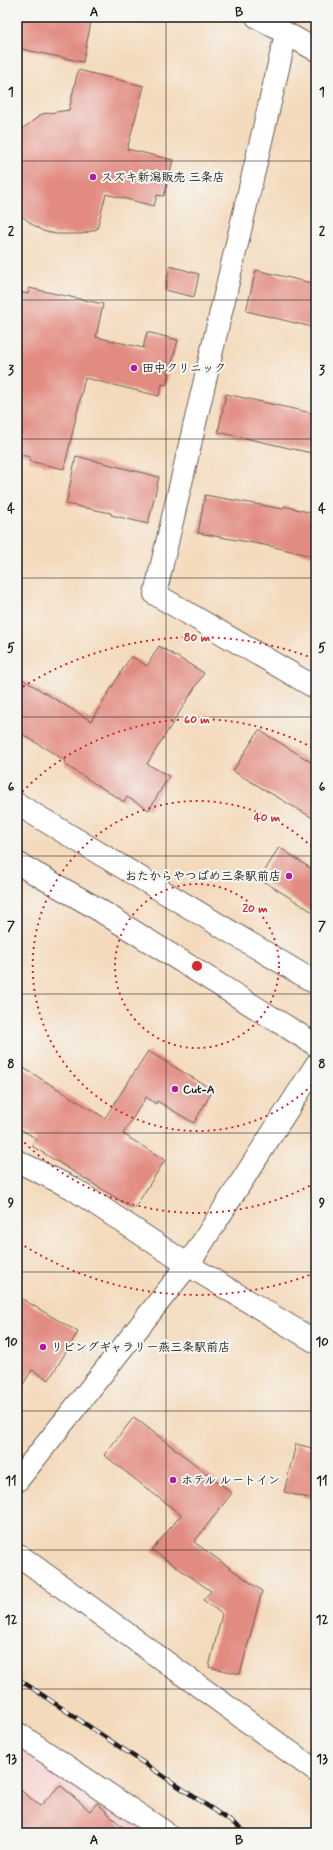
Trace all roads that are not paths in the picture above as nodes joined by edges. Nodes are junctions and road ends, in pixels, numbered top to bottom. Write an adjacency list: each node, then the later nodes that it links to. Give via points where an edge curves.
1 (257, 17): 2 (street)
2 (286, 34): 3 (street); 4 (street, via 155,594)
3 (316, 50)
4 (316, 688)
5 (17, 804): 7 (street)
6 (17, 863): 8 (street, via 91,905)
7 (316, 983)
8 (316, 1045)
9 (316, 1065): 11 (street)
10 (17, 1162): 11 (street, via 72,1188)
11 (188, 1265): 12 (street); 13 (street)
12 (316, 1342)
13 (17, 1481)
14 (17, 1554): 16 (street)
15 (17, 1733): 17 (street)
16 (316, 1771)
17 (166, 1833)

